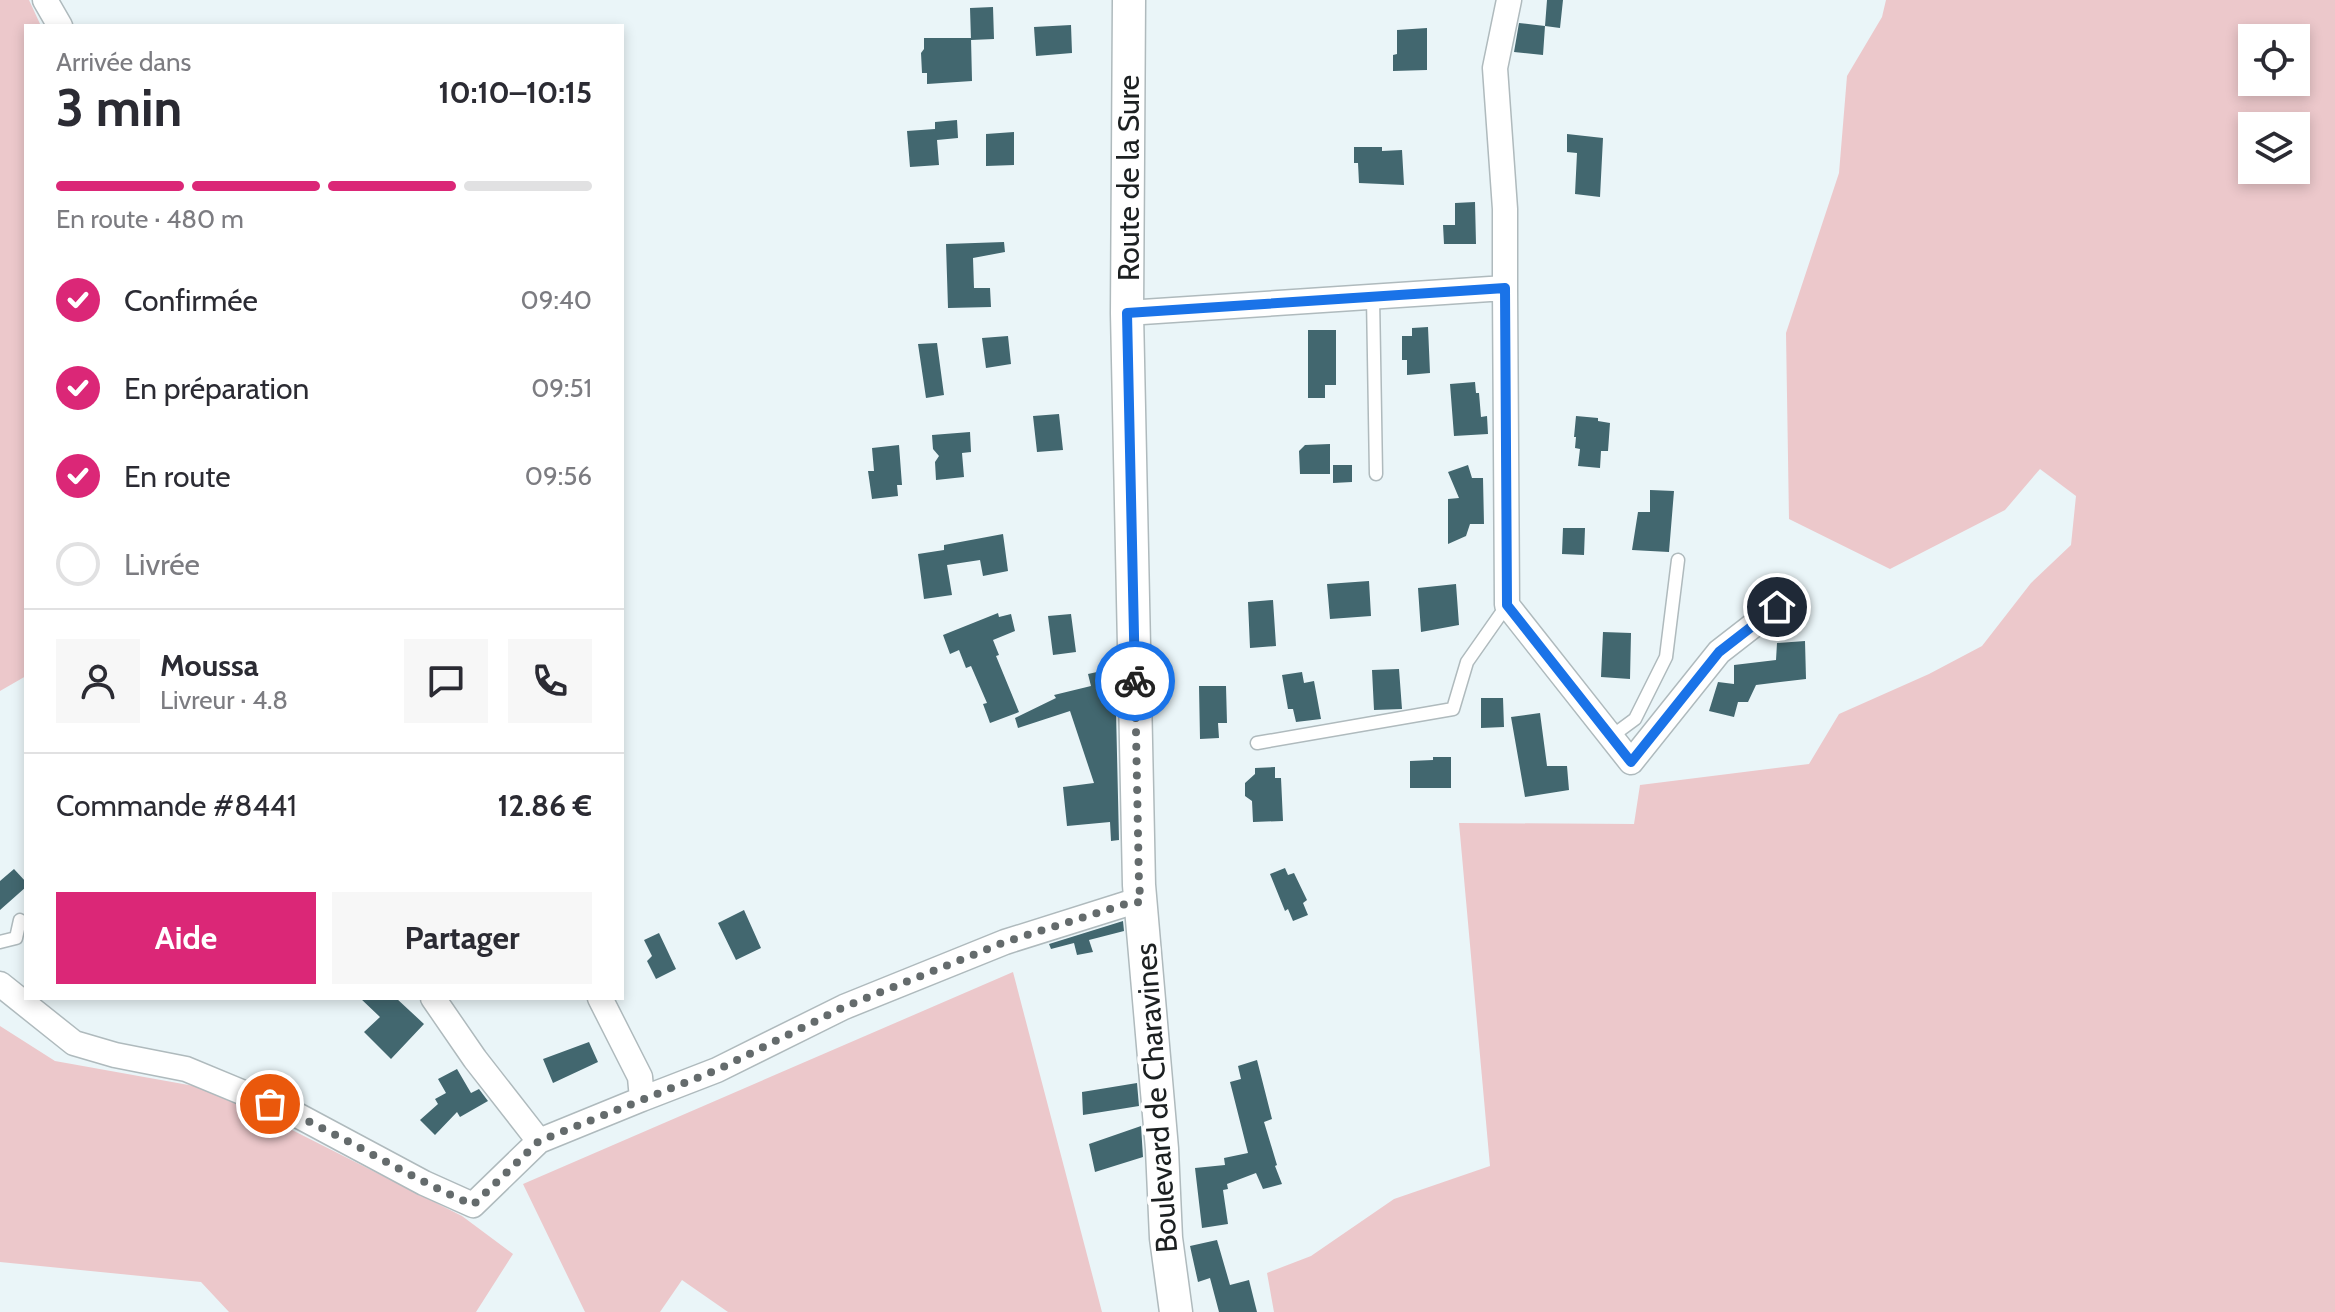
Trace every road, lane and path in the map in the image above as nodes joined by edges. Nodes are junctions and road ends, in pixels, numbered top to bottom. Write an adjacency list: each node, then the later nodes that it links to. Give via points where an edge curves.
1 (45, 0): 4 (street)
2 (1129, 0): 7 (main road, Route de la Sure)
3 (1509, 0): 5 (street, via 1495,68)
4 (59, 24)
5 (1505, 288): 6 (street); 10 (street)
6 (1373, 297): 7 (street); 8 (lane)
7 (1127, 313): 14 (main road, Route de la Sure)
8 (1376, 474)
9 (1678, 560): 12 (lane, via 1666,657 1635,719)
10 (1507, 605): 12 (street); 13 (lane, via 1467,662 1453,709)
11 (1777, 607): 12 (street, via 1719,652 1631,762)
12 (1612, 736)
13 (1257, 743)
14 (1140, 893): 20 (street, via 1129,903 1005,942 844,1007 717,1070); 22 (main road, Boulevard de Charavines)
15 (20, 920): 16 (lane, via 16,938)
16 (0, 942)
17 (0, 984): 21 (street, via 74,1043 186,1069 297,1115 473,1205)
18 (434, 1000): 21 (street)
19 (601, 1000): 20 (street, via 640,1077)
20 (642, 1099): 21 (street)
21 (539, 1141)
22 (1176, 1312)

